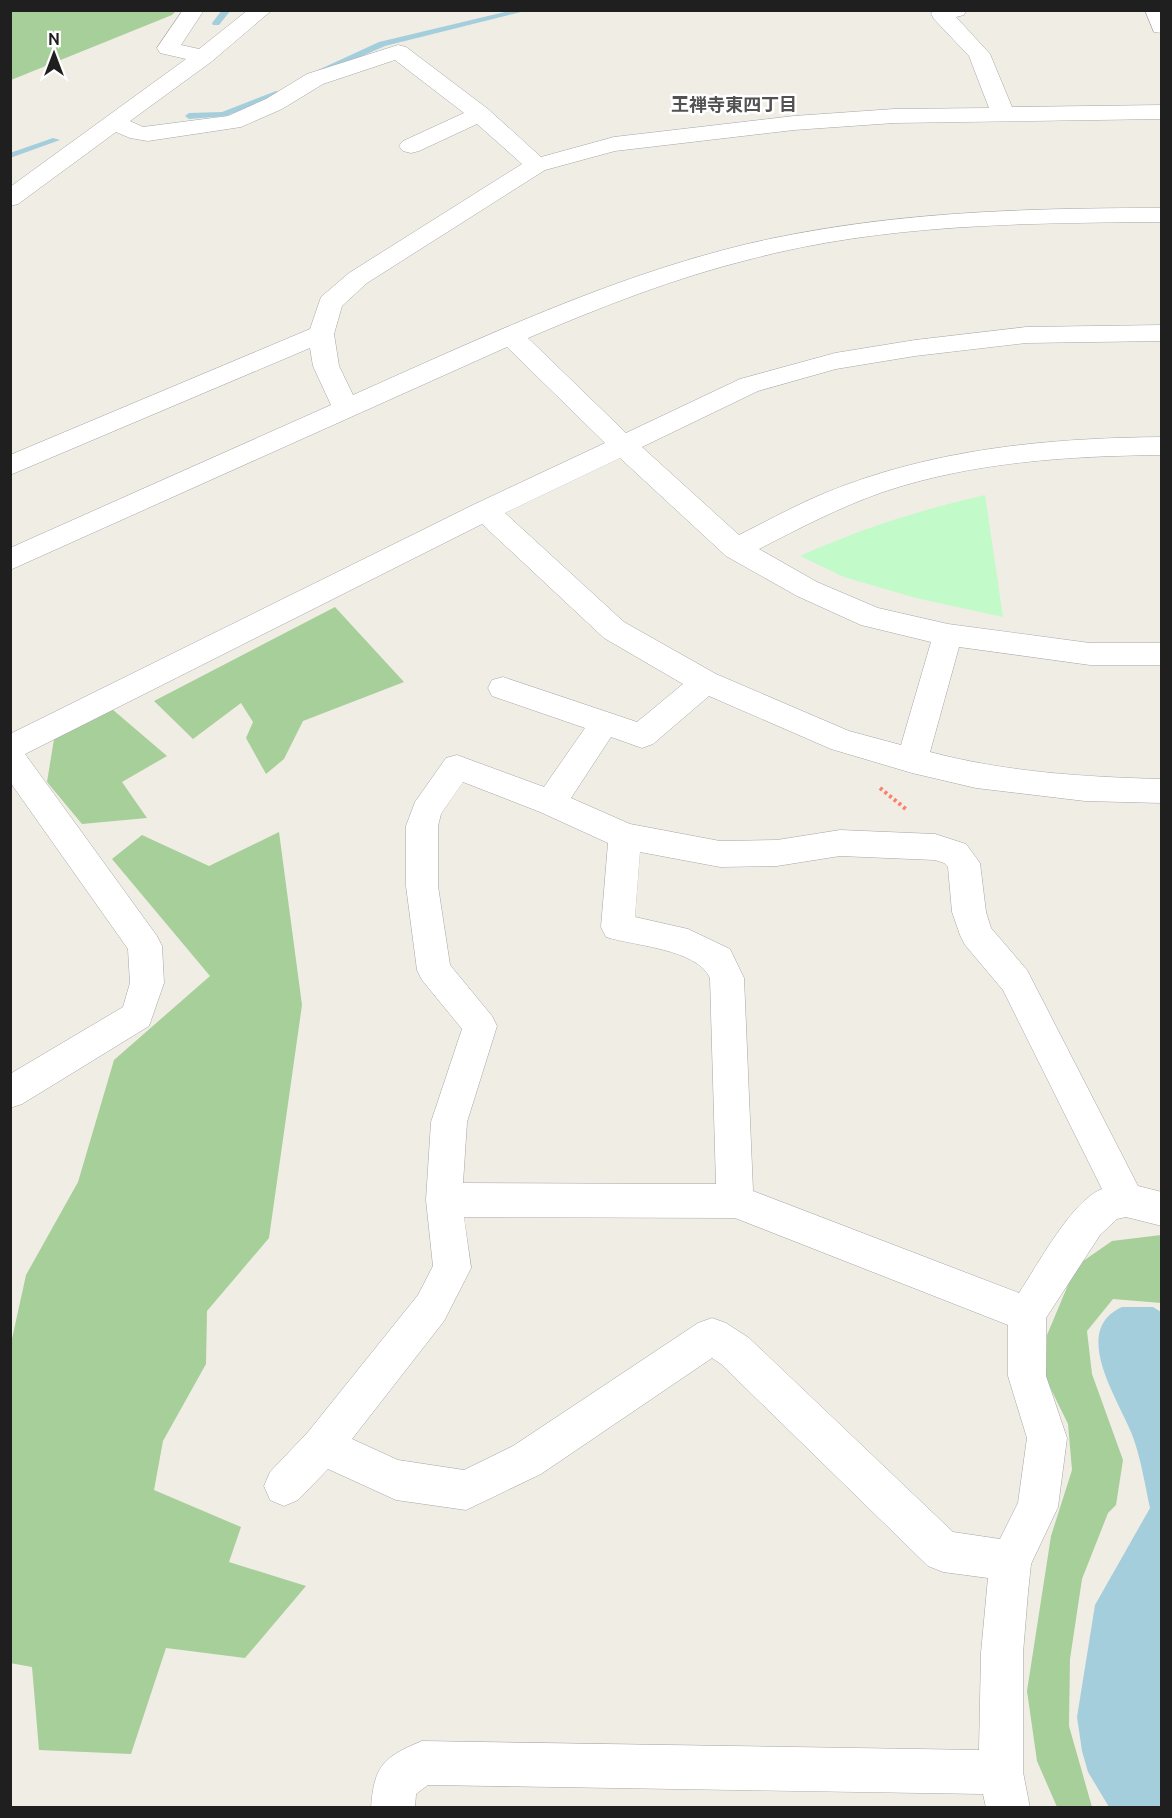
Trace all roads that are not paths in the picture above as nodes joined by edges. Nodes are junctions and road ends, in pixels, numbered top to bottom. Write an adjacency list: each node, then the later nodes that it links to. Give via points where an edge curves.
1 (194, 10): 6 (street, via 168,48)
2 (262, 10): 6 (street)
3 (956, 10): 9 (street, via 942,14 979,54)
4 (1156, 10): 5 (street)
5 (1161, 27)
6 (203, 57): 10 (street)
7 (1161, 112): 9 (street)
8 (480, 114): 10 (street, via 398,52 315,80 233,122 148,134); 11 (street); 12 (street)
9 (1003, 114): 12 (street, via 782,124 614,144)
10 (115, 123): 14 (street)
11 (411, 146)
12 (537, 165): 18 (street, via 358,278 330,303)
13 (12, 168): 14 (street)
14 (53, 169): 15 (street)
15 (10, 199)
16 (1161, 215): 19 (street, via 1035,215 952,220 883,226 796,241 716,259 629,287)
17 (1161, 333): 21 (street, via 1026,335 835,361 749,386)
18 (321, 334): 20 (street, via 326,366); 23 (street)
19 (511, 336): 20 (street); 21 (street)
20 (346, 409): 26 (street)
21 (622, 444): 24 (street); 25 (street)
22 (1161, 446): 25 (street, via 1007,453 921,471 835,500)
23 (10, 466)
24 (485, 511): 29 (street, via 614,630); 32 (street)
25 (735, 549): 27 (street, via 807,589 871,617)
26 (10, 560)
27 (948, 635): 28 (street, via 1090,654); 34 (street)
28 (1161, 654)
29 (705, 682): 31 (street, via 642,736); 34 (street, via 842,741)
30 (503, 688): 31 (street)
31 (604, 724): 36 (street)
32 (10, 748)
33 (10, 757): 38 (street, via 145,946 147,983 137,1016)
34 (912, 761): 35 (street, via 976,776)
35 (1161, 791)
36 (551, 803): 37 (street); 39 (street, via 457,767 426,810 422,826 422,886 434,970 480,1026 449,1122)
37 (625, 836): 40 (street, via 618,927 688,943 718,958 727,978); 41 (street, via 720,854 777,853 840,843 935,847 955,853 964,863 969,912 977,935 1016,980)
38 (10, 1093)
39 (444, 1200): 40 (street); 43 (street, via 452,1268 431,1308)
40 (735, 1201): 42 (street)
41 (1144, 1204): 42 (street, via 1107,1204 1087,1223)
42 (1027, 1314): 45 (street, via 1027,1376 1047,1438 1038,1506)
43 (322, 1446): 44 (street); 45 (street, via 396,1480 466,1490 527,1461 712,1336 735,1351 944,1551)
44 (284, 1486)
45 (1011, 1561): 46 (street, via 1002,1653)
46 (1005, 1790): 47 (street, via 422,1763 395,1782)
47 (393, 1808)

